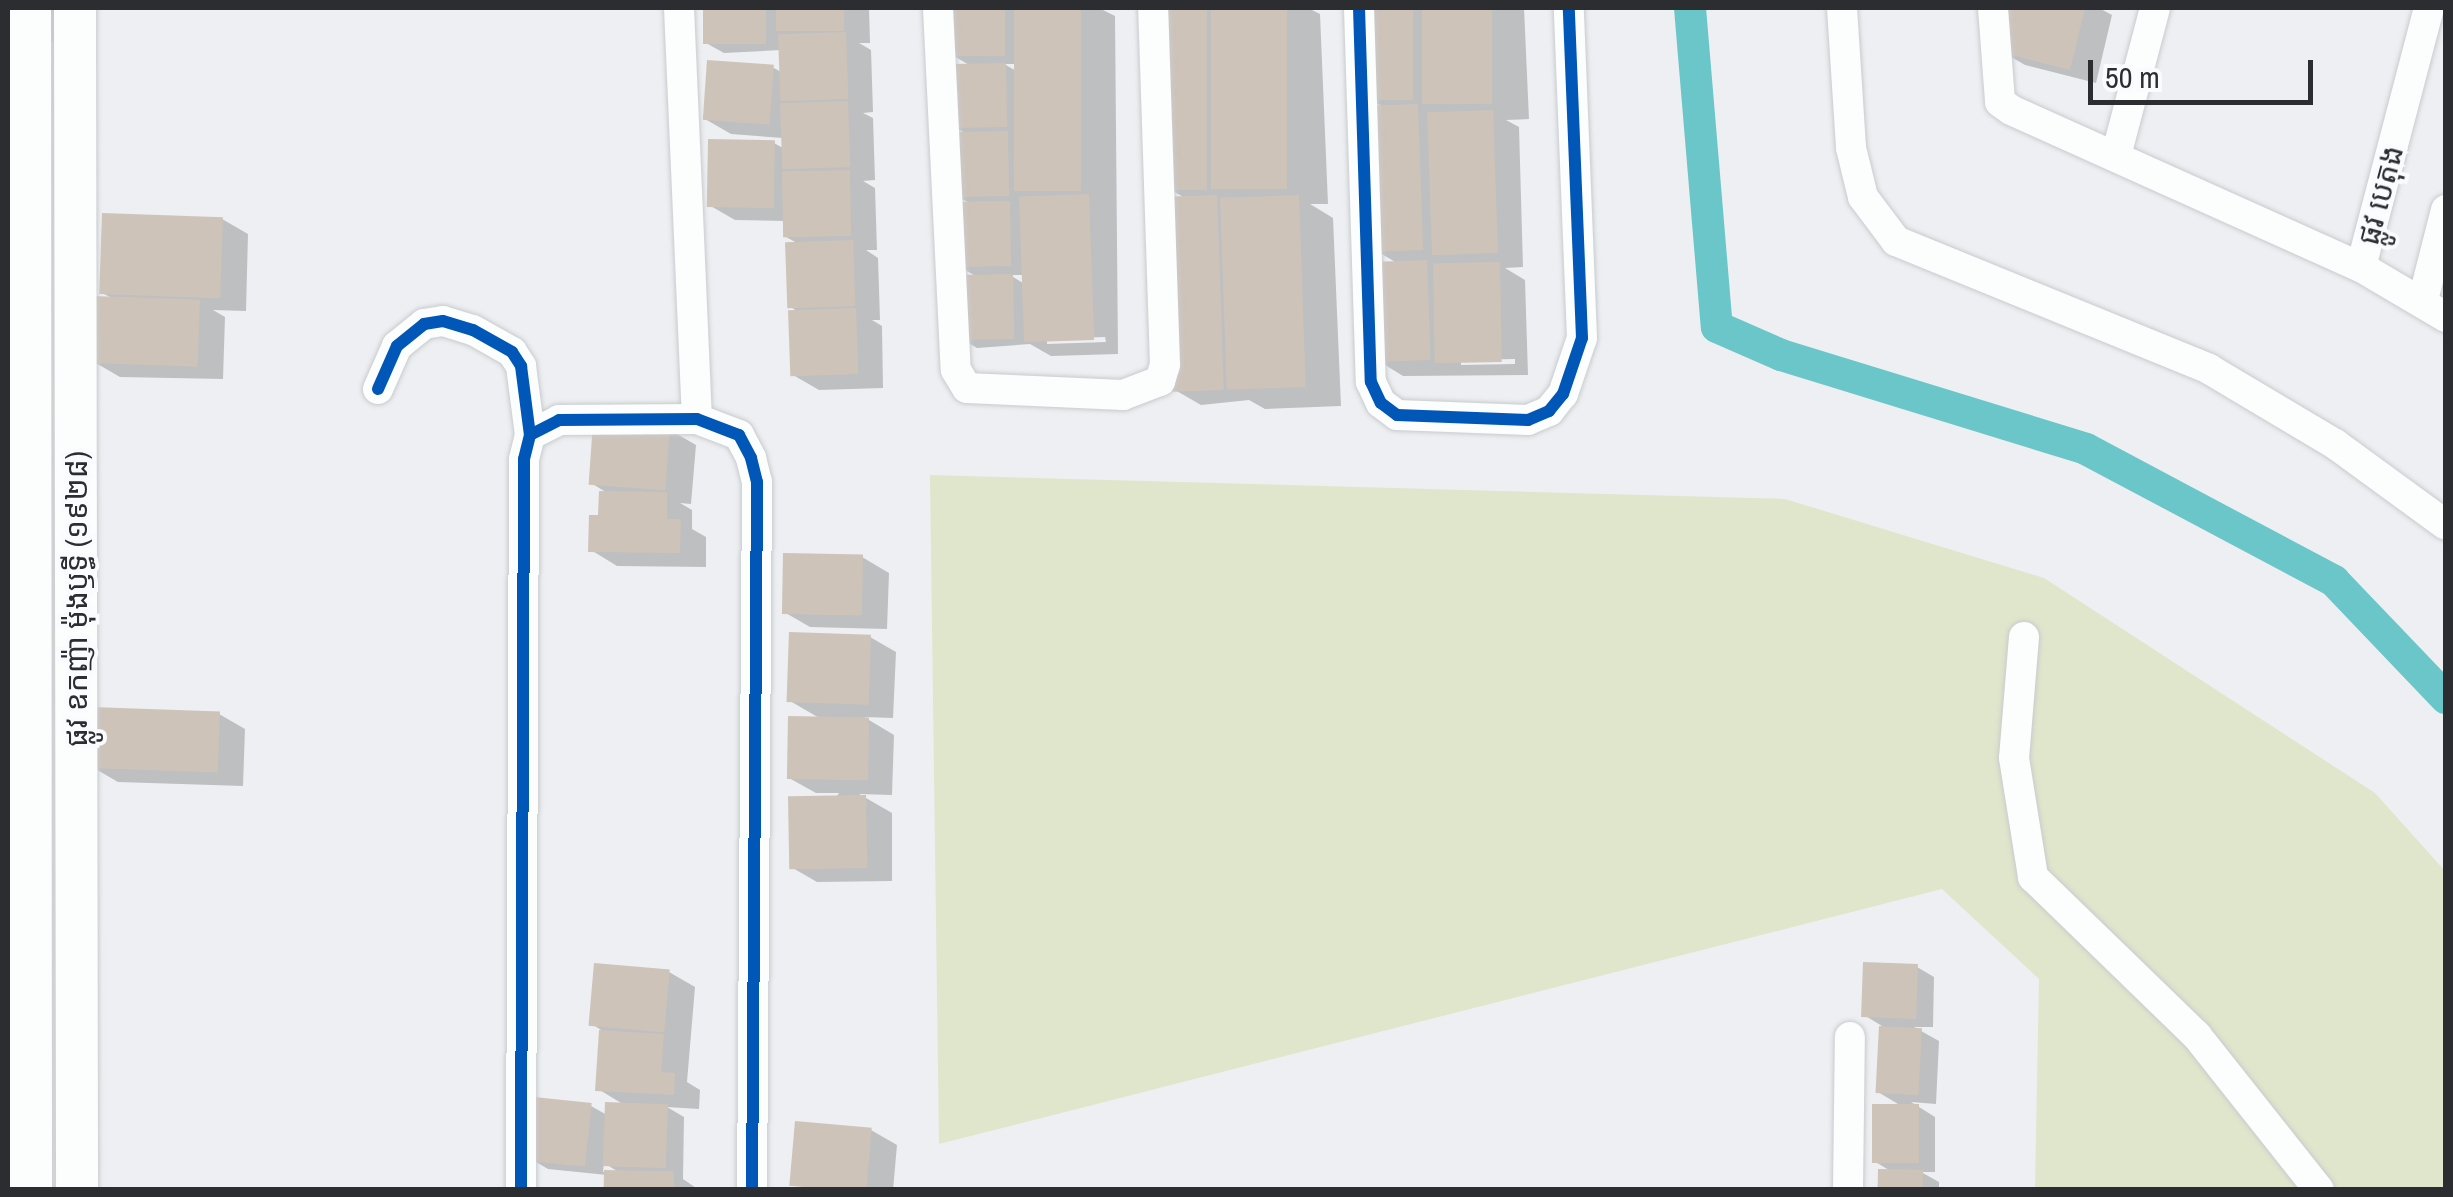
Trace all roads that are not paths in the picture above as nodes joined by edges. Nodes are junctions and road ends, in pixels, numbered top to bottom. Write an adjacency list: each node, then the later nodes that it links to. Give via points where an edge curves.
1 (30, 8): 22 (main road, ផ្លូវ ឧកញ៉ា ម៉ុងឫទ្ធី (១៩២៨))
2 (75, 8): 24 (main road, ផ្លូវ ឧកញ៉ា ម៉ុងឫទ្ធី (១៩២៨))
3 (679, 8): 17 (street)
4 (938, 8): 5 (street, via 956,370 967,388 1123,395 1160,381 1165,365)
5 (1153, 8)
6 (1360, 8): 7 (street, via 1371,382 1381,403 1397,415 1528,420 1549,412 1563,394 1582,338)
7 (1568, 8)
8 (1842, 8): 19 (street, via 1850,148 1863,197 1896,241 2210,369 2336,444)
9 (1992, 8): 12 (street, via 2000,102)
10 (2155, 8): 12 (street)
11 (2428, 8): 14 (street, ផ្លូវ បេតុង)
12 (2117, 152): 14 (street)
13 (2446, 210): 15 (street)
14 (2361, 267): 15 (street)
15 (2434, 309)
16 (378, 389): 18 (street, via 397,346 424,324 473,330 512,352 520,366)
17 (697, 418): 18 (street, via 559,420); 26 (street, via 740,435 756,482)
18 (530, 435): 25 (street)
19 (2446, 525)
20 (2024, 637): 28 (street, via 2014,758 2033,877 2198,1036)
21 (1850, 1037): 27 (street)
22 (19, 1084): 23 (main road, ផ្លូវ ឧកញ៉ា ម៉ុងឫទ្ធី (១៩២៨))
23 (31, 1190)
24 (77, 1190)
25 (521, 1190)
26 (752, 1190)
27 (1848, 1190)
28 (2319, 1190)

